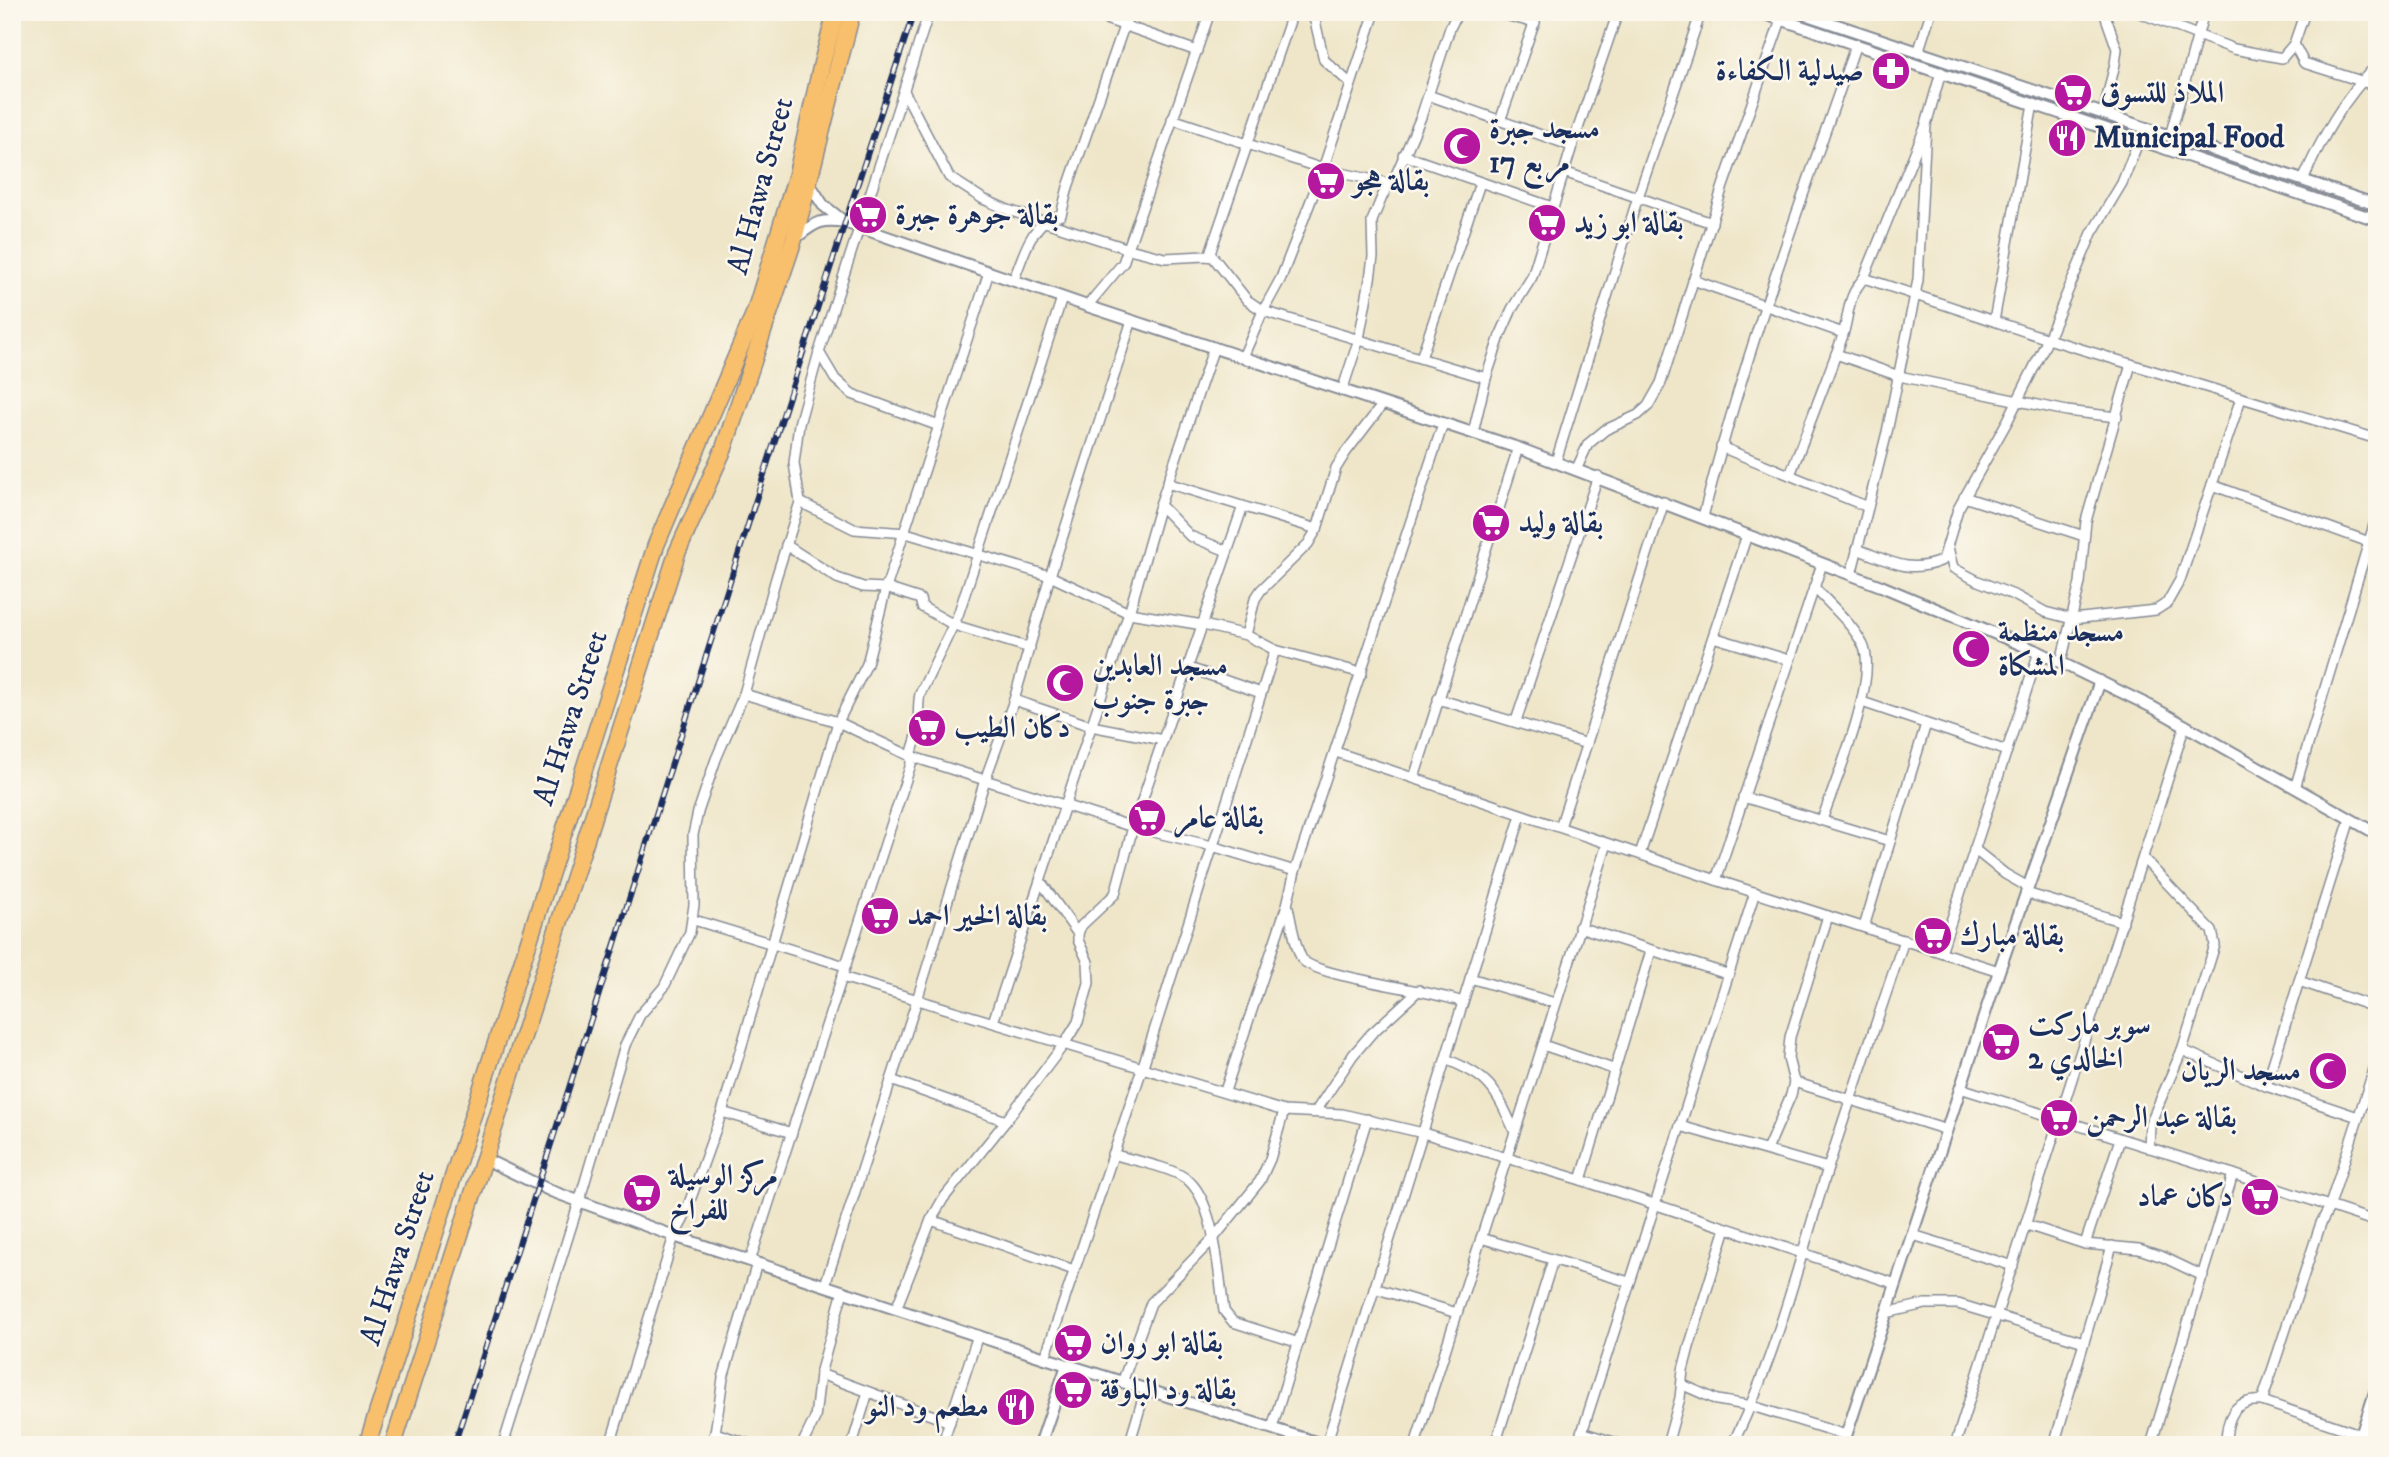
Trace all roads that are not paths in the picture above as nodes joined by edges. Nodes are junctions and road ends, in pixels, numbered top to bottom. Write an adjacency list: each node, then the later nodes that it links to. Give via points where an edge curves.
1 (836, 12): 284 (highway, Al Hawa Street, via 797,174 755,312 656,545)
2 (852, 12): 50 (highway, Al Hawa Street)
3 (929, 12): 35 (street)
4 (1086, 12): 24 (street)
5 (1129, 12): 24 (street)
6 (1210, 12): 28 (street)
7 (1293, 12): 44 (street)
8 (1309, 12): 33 (street, via 1324,60)
9 (1375, 12): 33 (street)
10 (1458, 12): 36 (street)
11 (1494, 12): 23 (street)
12 (1538, 12): 23 (street)
13 (1618, 12): 45 (street)
14 (1701, 12): 53 (street)
15 (1759, 12): 22 (street)
16 (1798, 12): 29 (street)
17 (1931, 12): 29 (street)
18 (2104, 12): 38 (street, via 2117,49)
19 (2137, 12): 25 (street)
20 (2204, 12): 25 (street)
21 (2305, 12): 27 (street)
22 (1781, 20): 26 (street); 59 (street)
23 (1535, 23): 40 (street)
24 (1124, 27): 28 (street); 57 (street, via 1061,215)
25 (2197, 35): 27 (street, via 2282,58); 42 (street)
26 (1856, 44): 31 (street); 71 (street)
27 (2294, 44): 32 (street, via 2304,63)
28 (1197, 51): 39 (street)
29 (1918, 53): 38 (street)
30 (2377, 65): 32 (street)
31 (1941, 72): 37 (street); 41 (street)
32 (2361, 81): 34 (street); 49 (street, via 2328,129)
33 (1351, 84): 47 (street)
34 (2377, 86)
35 (904, 91): 57 (street, via 949,177 994,205); 60 (street)
36 (1428, 95): 40 (street); 46 (street)
37 (2034, 104): 43 (street); 74 (street)
38 (2103, 114): 42 (street)
39 (1172, 119): 44 (street); 62 (street)
40 (1500, 121): 45 (street)
41 (1926, 125): 65 (street); 68 (street)
42 (2170, 136): 49 (street)
43 (2138, 140): 56 (street); 77 (street, via 2122,183 2092,233)
44 (1248, 145): 47 (street); 63 (street)
45 (1572, 146): 48 (street)
46 (1403, 155): 51 (street); 52 (street)
47 (1323, 169): 52 (street); 72 (street, via 1282,278)
48 (1564, 172): 53 (street); 55 (street)
49 (2303, 180): 54 (street)
50 (809, 183): 58 (street, via 823,205); 61 (highway, Al Hawa Street)
51 (1480, 183): 55 (street); 82 (street)
52 (1392, 184): 76 (street, via 1372,221 1373,257)
53 (1638, 197): 59 (street); 97 (street)
54 (2377, 205)
55 (1552, 208): 85 (street, via 1531,277 1507,319)
56 (2377, 219)
57 (1045, 221): 62 (street); 67 (street)
58 (844, 222): 60 (street); 61 (street, via 818,221)
59 (1712, 223): 66 (street)
60 (859, 228): 64 (street); 79 (street)
61 (794, 239): 230 (highway, Al Hawa Street, via 724,448 677,553)
62 (1129, 249): 63 (street, via 1165,258); 70 (street, via 1117,272)
63 (1209, 256): 72 (street, via 1247,300)
64 (989, 272): 67 (street); 92 (street)
65 (1864, 278): 68 (street); 75 (street, via 1850,299)
66 (1693, 280): 71 (street); 98 (street, via 1654,395 1639,415 1594,438)
67 (1013, 281): 69 (street)
68 (1915, 296): 74 (street); 84 (street)
69 (1062, 298): 70 (street); 120 (street)
70 (1087, 306): 73 (street)
71 (1765, 306): 75 (street); 95 (street)
72 (1263, 311): 76 (street); 81 (street)
73 (1132, 320): 78 (street); 123 (street)
74 (1994, 321): 77 (street)
75 (1843, 333): 80 (street)
76 (1359, 339): 82 (street); 86 (street)
77 (2048, 339): 83 (street); 88 (street)
78 (1214, 347): 81 (street); 101 (street)
79 (819, 352): 92 (street, via 835,379 852,394); 104 (street, via 794,445)
80 (1836, 354): 84 (street); 99 (street)
81 (1243, 357): 86 (street)
82 (1421, 358): 85 (street)
83 (2131, 364): 87 (street); 90 (street)
84 (1899, 376): 88 (street); 108 (street)
85 (1486, 378): 93 (street)
86 (1342, 391): 89 (street)
87 (2241, 398): 94 (street); 102 (street)
88 (2017, 400): 90 (street); 103 (street)
89 (1383, 404): 91 (street); 111 (street, via 1336,468)
90 (2117, 417): 114 (street)
91 (1443, 424): 93 (street); 138 (street)
92 (939, 426): 112 (street)
93 (1473, 433): 96 (street)
94 (2377, 439)
95 (1721, 447): 99 (street); 110 (street)
96 (1518, 448): 97 (street); 142 (street)
97 (1556, 461): 98 (street)
98 (1577, 468): 100 (street)
99 (1790, 475): 108 (street)
100 (1598, 476): 105 (street); 145 (street)
101 (1167, 483): 106 (street); 107 (street)
102 (2212, 485): 115 (street); 127 (street, via 2180,580 2167,603 2155,610)
103 (1964, 497): 114 (street); 117 (street)
104 (800, 502): 112 (street, via 854,529); 116 (street)
105 (1664, 502): 110 (street); 151 (street)
106 (1160, 505): 119 (street, via 1190,536); 126 (street)
107 (1243, 506): 111 (street); 119 (street)
108 (1868, 508): 118 (street)
109 (2377, 515): 115 (street)
110 (1703, 517): 113 (street)
111 (1317, 529): 130 (street, via 1308,544 1261,590)
112 (906, 533): 120 (street); 125 (street)
113 (1747, 535): 121 (street); 131 (street)
114 (2084, 536): 127 (street)
115 (2369, 542): 157 (street)
116 (786, 545): 125 (street, via 837,578 863,587); 141 (street)
117 (1947, 545): 118 (street, via 1943,560 1919,568); 127 (street, via 1953,568 2036,608)
118 (1857, 550): 122 (street)
119 (1227, 551): 129 (street)
120 (978, 553): 123 (street); 128 (street)
121 (1822, 564): 122 (street); 124 (street)
122 (1851, 575): 134 (street)
123 (1050, 576): 126 (street); 132 (street)
124 (1814, 587): 135 (street); 144 (street, via 1864,647 1868,667)
125 (886, 588): 128 (street, via 920,599 922,607); 146 (street, via 867,664)
126 (1129, 613): 129 (street); 149 (street)
127 (2072, 619): 136 (street)
128 (954, 625): 132 (street); 154 (street, via 920,694 918,735)
129 (1203, 625): 130 (street); 137 (street)
130 (1246, 635): 133 (street)
131 (1713, 637): 135 (street); 170 (street)
132 (1030, 648): 143 (street)
133 (1275, 650): 138 (street); 140 (street)
134 (2039, 652): 136 (street); 152 (street)
135 (1789, 660): 158 (street)
136 (2060, 663): 139 (street)
137 (1189, 668): 140 (street); 150 (street)
138 (1362, 673): 153 (street)
139 (2100, 681): 148 (street); 175 (street)
140 (1261, 693): 168 (street)
141 (744, 694): 146 (street); 179 (street, via 698,812 692,846)
142 (1438, 699): 145 (street); 155 (street)
143 (1014, 700): 149 (street); 156 (street)
144 (1862, 702): 147 (street); 162 (street)
145 (1516, 721): 151 (street)
146 (838, 722): 154 (street); 185 (street)
147 (1926, 724): 152 (street); 166 (street)
148 (2186, 725): 157 (street); 171 (street)
149 (1091, 726): 150 (street); 159 (street)
150 (1163, 740): 163 (street)
151 (1587, 744): 164 (street)
152 (2007, 751): 169 (street)
153 (1336, 752): 155 (street); 172 (street)
154 (910, 756): 156 (street); 188 (street, via 884,852)
155 (1414, 778): 160 (street)
156 (985, 780): 159 (street); 195 (street)
157 (2295, 788): 161 (street)
158 (1743, 797): 162 (street); 173 (street)
159 (1066, 805): 163 (street); 174 (street)
160 (1521, 815): 164 (street); 192 (street)
161 (2350, 819): 165 (street); 193 (street)
162 (1822, 820): 166 (street)
163 (1133, 827): 168 (street); 183 (street, via 1115,894)
164 (1560, 827): 167 (street)
165 (2377, 834)
166 (1891, 841): 182 (street)
167 (1607, 844): 170 (street); 181 (street)
168 (1212, 846): 172 (street); 205 (street)
169 (1974, 849): 175 (street); 187 (street)
170 (1640, 854): 173 (street)
171 (2144, 859): 180 (street); 202 (street, via 2214,937)
172 (1295, 871): 177 (street)
173 (1716, 880): 176 (street)
174 (1041, 882): 183 (street); 199 (street)
175 (2027, 890): 180 (street); 189 (street)
176 (1755, 892): 178 (street); 190 (street)
177 (1287, 905): 194 (street, via 1306,963 1343,976); 211 (street)
178 (1828, 916): 182 (street); 208 (street, via 1790,1037 1788,1058)
179 (694, 920): 185 (street); 234 (street, via 664,987 631,1029)
180 (2123, 922): 218 (street)
181 (1579, 927): 186 (street); 197 (street)
182 (1864, 927): 184 (street)
183 (1078, 934): 200 (street, via 1090,971 1089,983 1078,1021)
184 (1904, 940): 187 (street); 212 (street)
185 (770, 942): 188 (street); 215 (street)
186 (1651, 951): 190 (street); 206 (street)
187 (1941, 952): 189 (street)
188 (845, 966): 191 (street)
189 (1998, 971): 210 (street)
190 (1727, 974): 220 (street)
191 (842, 977): 195 (street); 223 (street)
192 (1470, 978): 196 (street); 197 (street)
193 (2299, 981): 198 (street); 209 (street)
194 (1419, 990): 196 (street); 214 (street, via 1353,1055)
195 (917, 1000): 199 (street); 207 (street)
196 (1462, 1002): 203 (street)
197 (1555, 1003): 201 (street)
198 (2377, 1008)
199 (993, 1022): 200 (street)
200 (1065, 1043): 205 (street); 219 (street)
201 (1543, 1045): 206 (street); 221 (street)
202 (2182, 1050): 209 (street); 226 (street, via 2150,1124)
203 (1446, 1059): 221 (street, via 1488,1082); 224 (street)
204 (2377, 1060): 216 (street)
205 (1143, 1066): 211 (street); 228 (street)
206 (1613, 1069): 233 (street)
207 (891, 1080): 219 (street); 255 (street)
208 (1794, 1082): 212 (street); 227 (street)
209 (2266, 1086): 216 (street)
210 (1960, 1088): 218 (street); 222 (street)
211 (1225, 1091): 213 (street)
212 (1851, 1100): 222 (street); 231 (street)
213 (1284, 1111): 214 (street); 244 (street, via 1260,1181)
214 (1316, 1111): 217 (street)
215 (722, 1112): 223 (street); 242 (street)
216 (2358, 1117): 236 (street)
217 (1367, 1119): 224 (street); 264 (street)
218 (2058, 1120): 225 (street); 239 (street)
219 (1006, 1121): 237 (street)
220 (1680, 1126): 227 (street); 235 (street)
221 (1514, 1130): 229 (street)
222 (1947, 1130): 241 (street)
223 (792, 1133): 249 (street)
224 (1423, 1133): 229 (street); 256 (street)
225 (2120, 1139): 226 (street); 245 (street)
226 (2149, 1148): 232 (street)
227 (1767, 1150): 231 (street)
228 (1112, 1154): 244 (street, via 1185,1177 1204,1202); 251 (street)
229 (1506, 1156): 233 (street); 243 (street)
230 (485, 1159): 234 (street); 285 (highway, Al Hawa Street)
231 (1828, 1168): 247 (street)
232 (2234, 1174): 236 (street); 252 (street)
233 (1581, 1180): 235 (street)
234 (579, 1202): 242 (street); 283 (street)
235 (1654, 1204): 240 (street); 253 (street)
236 (2329, 1208): 238 (street); 273 (street)
237 (931, 1220): 251 (street); 258 (street)
238 (2377, 1222)
239 (2027, 1225): 245 (street); 250 (street)
240 (1726, 1228): 247 (street); 269 (street, via 1689,1347)
241 (1913, 1235): 250 (street); 254 (street)
242 (674, 1236): 249 (street); 287 (street)
243 (1480, 1238): 248 (street); 259 (street)
244 (1213, 1239): 264 (street, via 1227,1317); 268 (street, via 1151,1303)
245 (2085, 1244): 246 (street)
246 (2112, 1246): 252 (street, via 2151,1253); 263 (street)
247 (1803, 1252): 254 (street); 274 (street)
248 (1553, 1260): 253 (street); 297 (street)
249 (754, 1262): 255 (street); 278 (street, via 723,1378)
250 (2013, 1266): 261 (street)
251 (1074, 1270): 265 (street)
252 (2203, 1276): 304 (street)
253 (1629, 1282): 277 (street)
254 (1896, 1284): 260 (street)
255 (825, 1285): 257 (street)
256 (1374, 1288): 259 (street); 295 (street)
257 (843, 1291): 258 (street); 267 (street)
258 (897, 1309): 262 (street)
259 (1457, 1313): 296 (street)
260 (1886, 1313): 261 (street, via 1948,1303); 279 (street)
261 (1998, 1314): 263 (street); 302 (street)
262 (978, 1335): 265 (street); 275 (street)
263 (2084, 1342): 303 (street)
264 (1299, 1343): 276 (street)
265 (1045, 1358): 266 (street)
266 (1067, 1364): 268 (street); 293 (street)
267 (820, 1374): 272 (street); 290 (street, via 815,1418)
268 (1123, 1380): 271 (street)
269 (1683, 1385): 274 (street, via 1717,1400); 300 (street)
270 (2377, 1387): 282 (street)
271 (1146, 1388): 276 (street); 294 (street)
272 (868, 1392): 275 (street); 291 (street)
273 (2262, 1401): 282 (street); 305 (street, via 2239,1406 2226,1429)
274 (1752, 1406): 279 (street); 301 (street)
275 (950, 1422): 292 (street)
276 (1272, 1428): 281 (street)
277 (1581, 1432): 298 (street); 299 (street)
278 (715, 1433): 288 (street); 289 (street)
279 (1844, 1440)
280 (2377, 1440): 282 (street)
281 (1297, 1441): 295 (street)
282 (2359, 1441)
283 (504, 1443): 286 (street)
284 (367, 1445)
285 (393, 1445)
286 (518, 1445)
287 (610, 1445)
288 (711, 1445)
289 (752, 1445)
290 (802, 1445)
291 (852, 1445)
292 (942, 1445)
293 (1040, 1445)
294 (1129, 1445)
295 (1326, 1445)
296 (1415, 1445)
297 (1495, 1445)
298 (1578, 1445)
299 (1623, 1445)
300 (1667, 1445)
301 (1732, 1445)
302 (1955, 1445)
303 (2054, 1445)
304 (2151, 1445)
305 (2226, 1445)

